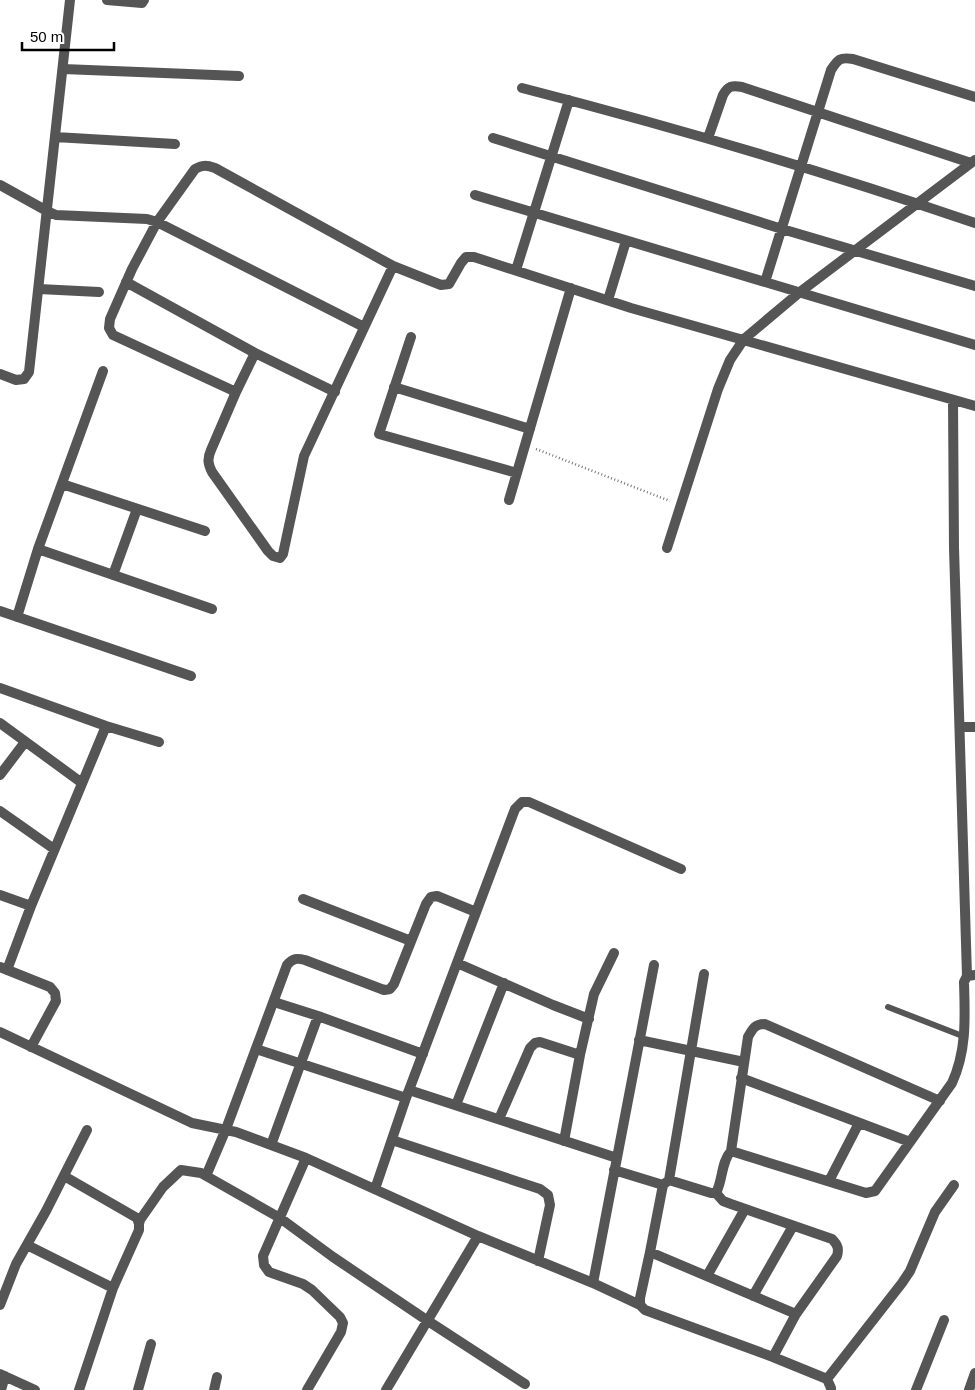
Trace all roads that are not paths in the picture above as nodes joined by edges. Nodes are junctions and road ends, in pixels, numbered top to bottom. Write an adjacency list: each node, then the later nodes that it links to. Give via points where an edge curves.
1 (70, 0): 4 (street)
2 (107, 0): 3 (street, via 142,3)
3 (144, 0)
4 (63, 69): 5 (street); 10 (street)
5 (239, 76)
6 (522, 88): 8 (street)
7 (975, 97): 9 (street, via 844,58 837,61 831,70)
8 (569, 100): 12 (street); 14 (street)
9 (818, 112): 12 (street, via 733,85 723,95); 15 (street); 16 (street)
10 (55, 138): 13 (street); 20 (street)
11 (493, 138): 14 (street)
12 (708, 138): 16 (street)
13 (175, 144)
14 (552, 156): 21 (street); 24 (street)
15 (973, 161): 19 (street)
16 (801, 167): 19 (street); 24 (street)
17 (0, 185): 20 (street)
18 (475, 195): 21 (street)
19 (919, 203): 23 (street); 26 (street)
20 (47, 211): 22 (street, via 65,216); 33 (street)
21 (534, 213): 25 (street); 28 (street)
22 (157, 222): 27 (street, via 195,169 207,166); 29 (street); 37 (street)
23 (975, 223)
24 (782, 229): 26 (street); 30 (street)
25 (626, 240): 30 (street); 36 (street)
26 (856, 251): 31 (street); 35 (street)
27 (393, 266): 28 (street, via 441,285 449,284 466,257); 37 (street)
28 (516, 270): 32 (street)
29 (126, 282): 41 (street); 45 (street, via 110,319 109,328 113,335)
30 (765, 282): 35 (street)
31 (975, 286)
32 (572, 288): 36 (street); 49 (street)
33 (39, 289): 34 (street); 43 (street, via 29,372 24,379 16,380)
34 (99, 292)
35 (800, 292): 39 (street); 40 (street)
36 (608, 300): 39 (street)
37 (364, 327): 46 (street)
38 (411, 337): 44 (street)
39 (744, 339): 47 (street); 55 (street, via 721,382)
40 (975, 345)
41 (256, 353): 45 (street); 46 (street)
42 (103, 371): 51 (street)
43 (0, 374)
44 (394, 388): 49 (street); 50 (street, via 379,434)
45 (236, 392): 46 (street, via 208,464 268,551 280,558 304,456)
46 (334, 392)
47 (953, 400): 48 (street); 65 (street)
48 (975, 406)
49 (530, 428): 50 (street)
50 (517, 473): 52 (street)
51 (62, 484): 53 (street); 56 (street)
52 (508, 500)
53 (137, 509): 54 (street); 57 (street)
54 (205, 531)
55 (666, 548)
56 (38, 550): 57 (street); 60 (street)
57 (113, 575): 58 (street)
58 (212, 609)
59 (0, 611): 60 (street)
60 (17, 617): 61 (street)
61 (191, 676)
62 (0, 688): 64 (street)
63 (0, 723): 67 (street)
64 (106, 726): 68 (street); 70 (street)
65 (960, 727): 66 (street); 84 (street)
66 (975, 727)
67 (26, 742): 69 (street); 70 (street)
68 (159, 742)
69 (0, 775)
70 (82, 783): 72 (street)
71 (0, 811): 72 (street)
72 (54, 849): 76 (street)
73 (682, 869): 77 (street, via 529,802 522,802 515,808)
74 (0, 896): 76 (street)
75 (303, 899): 78 (street)
76 (31, 906): 82 (street)
77 (476, 912): 78 (street, via 437,896 431,897); 80 (street)
78 (411, 941): 86 (street, via 390,989 384,990 298,958 287,964)
79 (614, 952): 89 (street, via 594,994)
80 (457, 963): 85 (street); 96 (street)
81 (654, 964): 92 (street)
82 (4, 969): 93 (street, via 55,993 56,1000)
83 (704, 974): 95 (street)
84 (971, 975): 91 (street, via 964,982)
85 (504, 983): 89 (street); 103 (street)
86 (274, 1002): 88 (street); 94 (street)
87 (888, 1007): 91 (lane)
88 (318, 1016): 96 (street); 99 (street)
89 (589, 1018): 97 (street)
90 (0, 1032): 93 (street)
91 (965, 1037): 102 (street, via 956,1074)
92 (639, 1040): 95 (street); 114 (street)
93 (31, 1047): 106 (street, via 192,1124)
94 (256, 1049): 99 (street); 106 (street)
95 (690, 1050): 98 (street); 119 (street)
96 (423, 1054): 101 (street)
97 (580, 1055): 104 (street, via 534,1043); 109 (street)
98 (744, 1062): 100 (street); 102 (street, via 752,1029 758,1024 765,1024)
99 (301, 1063): 101 (street); 111 (street)
100 (741, 1078): 105 (street); 112 (street)
101 (408, 1094): 103 (street); 108 (street)
102 (940, 1100): 110 (street)
103 (456, 1106): 104 (street)
104 (499, 1119): 109 (street)
105 (859, 1123): 110 (street); 118 (street)
106 (226, 1129): 111 (street); 117 (street)
107 (87, 1130): 116 (street)
108 (392, 1140): 121 (street); 130 (street, via 540,1189 548,1195 550,1205)
109 (564, 1141): 114 (street)
110 (910, 1142): 118 (street, via 875,1192 866,1193)
111 (271, 1145): 113 (street)
112 (731, 1150): 118 (street); 122 (street, via 726,1156)
113 (306, 1158): 121 (street); 124 (street)
114 (617, 1158): 115 (street)
115 (614, 1170): 119 (street); 132 (street)
116 (64, 1176): 125 (street, via 137,1218); 128 (street)
117 (206, 1176): 124 (street); 125 (street, via 180,1170 163,1187)
118 (830, 1181)
119 (666, 1183): 122 (street); 129 (street)
120 (954, 1185): 146 (street, via 935,1212 910,1271)
121 (375, 1189): 127 (street)
122 (716, 1193): 123 (street, via 723,1201)
123 (745, 1209): 126 (street); 131 (street)
124 (280, 1218): 139 (street); 152 (street, via 263,1256 264,1265 269,1272 312,1290 343,1323)
125 (139, 1224): 133 (street)
126 (793, 1226): 134 (street); 137 (street, via 832,1239 838,1249 837,1256)
127 (478, 1236): 130 (street); 139 (street)
128 (26, 1246): 133 (street); 135 (street)
129 (650, 1252): 131 (street); 136 (street)
130 (538, 1261): 132 (street)
131 (707, 1276): 134 (street)
132 (592, 1283): 136 (street)
133 (114, 1288): 149 (street)
134 (753, 1296): 137 (street)
135 (0, 1302)
136 (640, 1305): 141 (street, via 645,1310)
137 (796, 1314): 141 (street)
138 (944, 1320): 154 (street)
139 (428, 1321): 145 (street); 153 (street)
140 (150, 1344): 150 (street)
141 (773, 1357): 146 (street)
142 (975, 1373): 155 (street)
143 (2, 1375): 147 (street); 148 (street)
144 (217, 1377): 151 (street)
145 (525, 1384)
146 (831, 1387)
147 (1, 1390)
148 (35, 1390)
149 (79, 1390)
150 (138, 1390)
151 (214, 1390)
152 (307, 1390)
153 (386, 1390)
154 (916, 1390)
155 (969, 1390)

